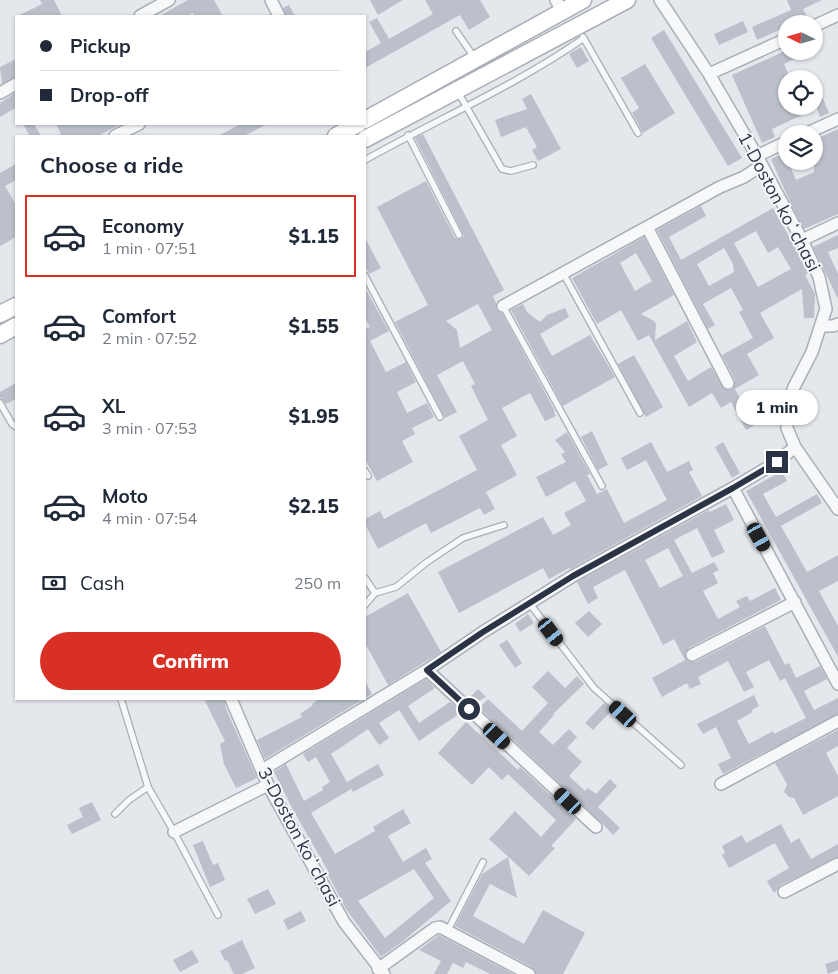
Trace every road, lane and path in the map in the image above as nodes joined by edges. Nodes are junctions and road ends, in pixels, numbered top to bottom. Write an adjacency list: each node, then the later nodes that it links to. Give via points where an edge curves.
1 (169, 0): 7 (street)
2 (271, 0): 8 (street)
3 (584, 0): 6 (main road)
4 (627, 0): 12 (main road)
5 (660, 0): 15 (street, 1-Doston koʻchasi)
6 (559, 5): 14 (main road)
7 (142, 15)
8 (278, 15)
9 (838, 15): 10 (street)
10 (823, 22)
11 (456, 31): 14 (lane)
12 (581, 32): 17 (main road); 19 (lane, via 564,52); 25 (lane)
13 (778, 43): 15 (street)
14 (476, 59): 20 (main road)
15 (708, 74): 32 (street, 1-Doston koʻchasi)
16 (15, 85): 18 (street)
17 (457, 90): 19 (lane); 29 (main road)
18 (0, 93)
19 (466, 108): 28 (lane); 33 (lane, via 502,169 511,171)
20 (366, 119)
21 (838, 119): 24 (street)
22 (137, 125): 26 (street)
23 (356, 125): 27 (main road)
24 (823, 126)
25 (638, 133)
26 (117, 135)
27 (338, 135)
28 (408, 135): 31 (lane); 36 (lane)
29 (366, 138)
30 (778, 148): 32 (street)
31 (366, 159)
32 (760, 160): 35 (street, via 744,177); 37 (street, 1-Doston koʻchasi)
33 (533, 165)
34 (838, 224): 37 (street)
35 (646, 227): 38 (street); 47 (street)
36 (459, 235)
37 (802, 240): 43 (street, 1-Doston koʻchasi, via 819,277 826,309)
38 (563, 273): 41 (street); 49 (lane)
39 (366, 278): 50 (lane)
40 (15, 306): 42 (main road)
41 (503, 306): 53 (lane)
42 (0, 314)
43 (821, 326): 45 (street); 52 (street, 1-Doston koʻchasi, via 787,406 787,428)
44 (15, 327): 46 (main road)
45 (836, 329)
46 (0, 335)
47 (728, 383)
48 (0, 403): 51 (lane)
49 (640, 413)
50 (440, 417)
51 (15, 426)
52 (795, 446): 54 (street, via 777,462); 55 (street, 1-Doston koʻchasi)
53 (602, 486)
54 (733, 488): 59 (street); 61 (street, via 573,576)
55 (838, 509)
56 (504, 525): 58 (lane, via 463,538 396,587)
57 (366, 580): 58 (lane)
58 (375, 593): 60 (lane)
59 (795, 602): 62 (street); 64 (street)
60 (366, 603)
61 (530, 604): 63 (street); 68 (lane, via 594,688)
62 (692, 655)
63 (427, 670): 69 (street); 74 (street)
64 (838, 684)
65 (122, 700): 72 (lane)
66 (231, 700): 69 (street, 3-Doston koʻchasi)
67 (838, 721): 71 (street)
68 (681, 765)
69 (262, 770): 70 (street, 3-Doston koʻchasi)
70 (268, 784): 75 (street); 81 (street, 3-Doston koʻchasi, via 344,922)
71 (721, 784)
72 (148, 787): 73 (lane); 75 (lane)
73 (115, 814)
74 (596, 827)
75 (174, 832): 79 (lane)
76 (483, 862): 80 (lane)
77 (838, 864): 78 (street)
78 (784, 892)
79 (218, 915)
80 (448, 930): 81 (street, 3-Doston koʻchasi, via 434,928); 82 (street)
81 (381, 972)
82 (529, 974)

